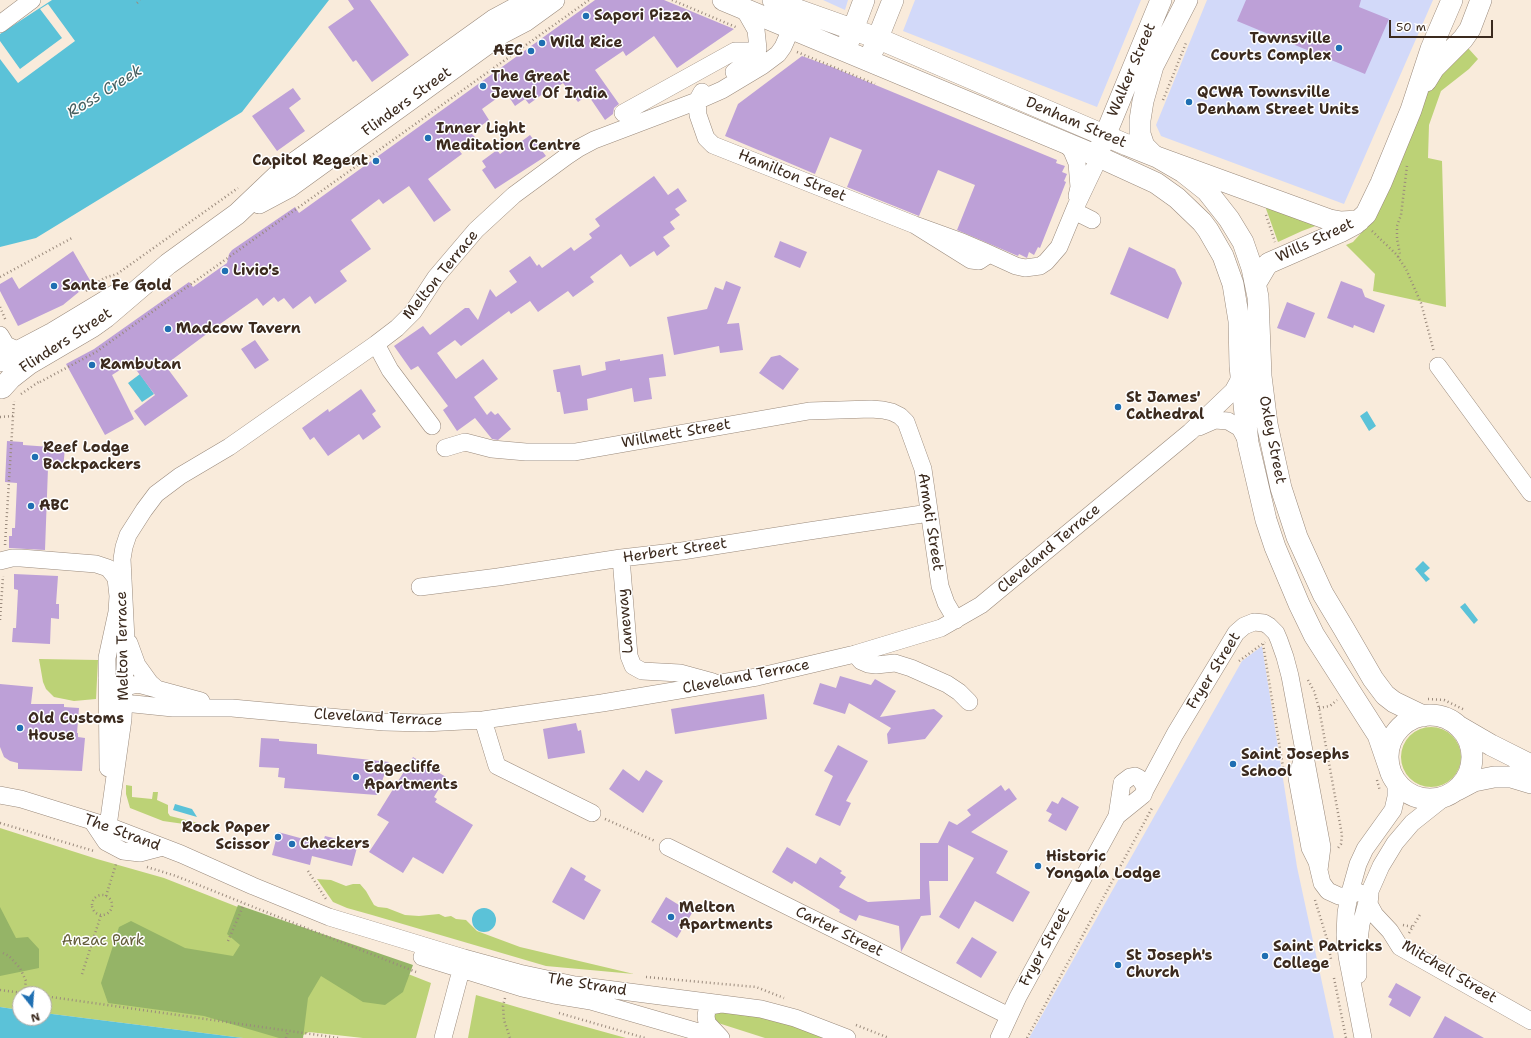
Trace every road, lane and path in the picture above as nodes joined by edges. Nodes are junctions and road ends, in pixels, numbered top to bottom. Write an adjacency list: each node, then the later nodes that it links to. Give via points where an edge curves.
1 (32, 0): 18 (street)
2 (140, 0): 15 (path)
3 (528, 0): 42 (main road, Flinders Street, via 494,20 279,174)
4 (554, 0): 42 (main road, Flinders Street, via 502,33 289,187)
5 (589, 0): 59 (path, via 96,352)
6 (672, 0): 20 (path)
7 (723, 0): 16 (main road, Denham Street)
8 (772, 0): 17 (main road, Denham Street)
9 (864, 0): 21 (main road)
10 (893, 0): 23 (main road)
11 (1161, 0): 33 (main road, Walker Street)
12 (1187, 0): 28 (main road, Walker Street)
13 (1452, 0): 19 (main road, Wills Street)
14 (1482, 0): 22 (main road, Wills Street)
15 (137, 3)
16 (744, 9): 17 (main road, Denham Street); 26 (street, via 754,25)
17 (794, 20): 21 (main road, Denham Street); 25 (main road, Denham Street); 26 (street, Melton Terrace, via 781,50)
18 (0, 24)
19 (1440, 28): 22 (main road, via 1441,34 1447,40 1457,40); 31 (main road, Wills Street)
20 (740, 29)
21 (852, 29): 23 (main road, Denham Street); 25 (main road)
22 (1467, 34): 31 (main road, Wills Street, via 1431,73)
23 (877, 38): 27 (main road); 33 (main road, Denham Street)
24 (1186, 42): 30 (path)
25 (845, 51): 27 (main road, Denham Street)
26 (760, 59): 29 (street, Melton Terrace, via 722,90); 32 (street, via 746,50 735,51)
27 (869, 60): 34 (main road, Denham Street)
28 (1153, 66): 33 (main road, via 1131,105); 35 (main road, Walker Street, via 1140,111 1140,130 1144,146)
29 (697, 101): 49 (street, Hamilton Street, via 704,134 713,145 1020,267); 54 (street, Melton Terrace, via 578,148 514,195 462,246 405,320)
30 (1160, 106)
31 (1410, 110): 44 (main road, Wills Street, via 1366,214)
32 (623, 113)
33 (1116, 140): 35 (main road, Denham Street); 36 (main road, Walker Street)
34 (1066, 143): 36 (main road, Denham Street); 40 (street, Walker Street, via 1077,163 1078,187)
35 (1155, 156): 39 (main road, Denham Street); 51 (main road, Oxley Street, via 1191,177 1219,204 1243,242)
36 (1098, 159): 40 (street, Walker Street); 41 (main road, Denham Street, via 1156,183)
37 (1409, 161): 46 (path, via 1397,226 1400,254)
38 (243, 184): 52 (path, via 117,274 104,278)
39 (1263, 195): 44 (main road, Denham Street, via 1330,220); 47 (path, via 1260,202 1274,237)
40 (1075, 209): 43 (street); 49 (street, Walker Street, via 1059,247)
41 (1194, 213): 57 (main road, Oxley Street, via 1216,242 1233,284 1239,321)
42 (237, 214): 48 (main road, Flinders Street)
43 (1092, 220)
44 (1364, 225): 46 (path); 47 (main road, Wills Street)
45 (72, 238): 50 (path)
46 (1398, 257): 58 (path, via 1421,304)
47 (1278, 259): 51 (main road, Wills Street, via 1266,266)
48 (168, 264): 55 (main road, Flinders Street); 60 (main road, Flinders Street, via 92,327 21,370)
49 (1040, 266)
50 (0, 277)
51 (1256, 283): 86 (main road, Oxley Street, via 1261,376 1267,424 1281,488 1297,538 1323,594 1373,680 1394,702)
52 (81, 295)
53 (0, 335): 55 (street, via 6,344)
54 (376, 344): 63 (street, via 390,370); 69 (street, Melton Terrace, via 229,447 170,482 150,501)
55 (19, 351): 56 (main road, Flinders Street)
56 (0, 361)
57 (1240, 366): 64 (street, Cleveland Terrace, via 1239,380 1233,391); 65 (main road, Oxley Street)
58 (1438, 366): 67 (street)
59 (40, 382)
60 (1, 388)
61 (13, 416): 71 (path)
62 (906, 422): 66 (street, Willmett Street, via 900,416 882,410 809,411 575,452 492,449 465,442); 68 (street, Armati Street, via 923,469)
63 (432, 426)
64 (1190, 432): 65 (street, Cleveland Terrace, via 1208,422 1228,421 1240,428); 75 (street, Cleveland Terrace, via 981,605)
65 (1248, 443): 93 (main road, Oxley Street, via 1266,520 1296,598 1314,636 1378,735)
66 (445, 448)
67 (1531, 493)
68 (929, 513): 70 (street, Herbert Street, via 682,552); 75 (street, Armati Street, via 941,590)
69 (128, 535): 72 (street, Melton Terrace, via 109,561); 76 (street, Melton Terrace, via 121,565)
70 (621, 558): 73 (street, Herbert Street); 81 (street, Laneway, via 629,656 633,666 642,671 680,673)
71 (2, 560): 72 (street, via 21,558); 74 (path)
72 (99, 565): 83 (street, Melton Terrace, via 111,571 117,584 117,612 108,648)
73 (420, 587)
74 (0, 620)
75 (956, 620): 78 (street, Cleveland Terrace, via 930,632)
76 (126, 632): 82 (street, via 137,665); 83 (street, Melton Terrace)
77 (1277, 636): 79 (path, via 1240,659); 91 (street, Fryer Street, via 1286,657); 98 (street, Fryer Street, via 1269,626 1259,622 1244,626 1236,633 1175,734)
78 (855, 654): 81 (street, Cleveland Terrace); 85 (street, via 868,664 894,664 911,668 947,684)
79 (1236, 666)
80 (1308, 680): 88 (path)
81 (718, 684): 89 (street, Cleveland Terrace)
82 (157, 689): 83 (street, Cleveland Terrace, via 138,684); 87 (street, Cleveland Terrace)
83 (117, 690): 87 (street, Cleveland Terrace, via 173,708); 102 (street, Melton Terrace, via 108,709); 102 (street, Melton Terrace, via 122,730)
84 (1338, 699): 88 (path, via 1330,706)
85 (969, 702)
86 (1423, 707): 90 (main road, via 1438,716); 90 (path, via 1444,700 1454,704); 93 (main road, via 1395,734 1389,748)
87 (232, 708): 89 (street, Cleveland Terrace, via 384,722)
88 (1319, 708): 104 (path, via 1342,835 1341,844)
89 (483, 720): 100 (street, via 497,766)
90 (1464, 720): 92 (main road, via 1491,746); 96 (main road, via 1464,732 1471,746 1472,762 1463,783)
91 (1304, 752): 104 (street); 106 (street, via 1297,778 1310,845)
92 (1531, 765)
93 (1393, 774): 96 (main road, via 1405,791 1418,797 1432,799); 110 (street, Oxley Street, via 1396,797 1393,810 1362,855)
94 (0, 782): 99 (street)
95 (1531, 783): 96 (main road, via 1494,776)
96 (1448, 794): 108 (street, Oxley Street, via 1427,809 1408,828 1387,855)
97 (0, 795): 99 (street, The Strand)
98 (1150, 796): 101 (street, Fryer Street, via 1141,797); 101 (street, Fryer Street, via 1144,782 1139,778 1133,776 1125,779 1121,786); 142 (path)
99 (21, 799): 102 (street, The Strand)
100 (592, 813): 103 (path)
101 (1117, 816): 131 (street, Fryer Street)
102 (100, 824): 112 (street, The Strand, via 253,886)
103 (668, 847): 131 (street, Carter Street)
104 (1328, 850): 106 (street)
105 (118, 858): 109 (path)
106 (1319, 870): 110 (street, via 1322,883 1328,891 1339,896)
107 (308, 871): 112 (path)
108 (1373, 884): 110 (street); 118 (street, Mitchell Street, via 1369,904 1374,915 1390,931); 130 (street, Oxley Street, via 1363,912 1359,938)
109 (106, 896): 114 (path, via 110,897 113,904 111,912 105,916); 114 (path, via 100,895 95,898 92,907 95,913)
110 (1349, 896): 130 (street, Oxley Street, via 1345,945)
111 (244, 904): 117 (path)
112 (330, 909): 120 (street, The Strand, via 392,947)
113 (1421, 913): 116 (path)
114 (100, 915): 121 (path)
115 (1401, 924): 116 (path)
116 (1413, 927): 118 (path)
117 (228, 941)
118 (1400, 947): 132 (street, Mitchell Street)
119 (3, 953): 123 (path, via 20,968 26,981)
120 (462, 964): 129 (street, The Strand, via 575,985); 137 (street); 139 (street, The Strand, via 537,991 612,1006)
121 (82, 974)
122 (642, 977): 128 (path, via 756,987)
123 (25, 986)
124 (0, 990): 125 (path)
125 (12, 992)
126 (52, 997): 133 (path)
127 (505, 997): 138 (path, via 504,1020)
128 (785, 998)
129 (722, 1004): 134 (street, The Strand, via 761,1009); 139 (street, via 711,1006 706,1016 707,1024)
130 (1358, 1011): 143 (street, Oxley Street)
131 (1009, 1016): 141 (street, Fryer Street)
132 (1531, 1021)
133 (288, 1031): 135 (path); 136 (path)
134 (850, 1031): 140 (path)
135 (286, 1038)
136 (339, 1038)
137 (443, 1038)
138 (510, 1038)
139 (720, 1038)
140 (889, 1038)
141 (999, 1038)
142 (1027, 1038)
143 (1363, 1038)

